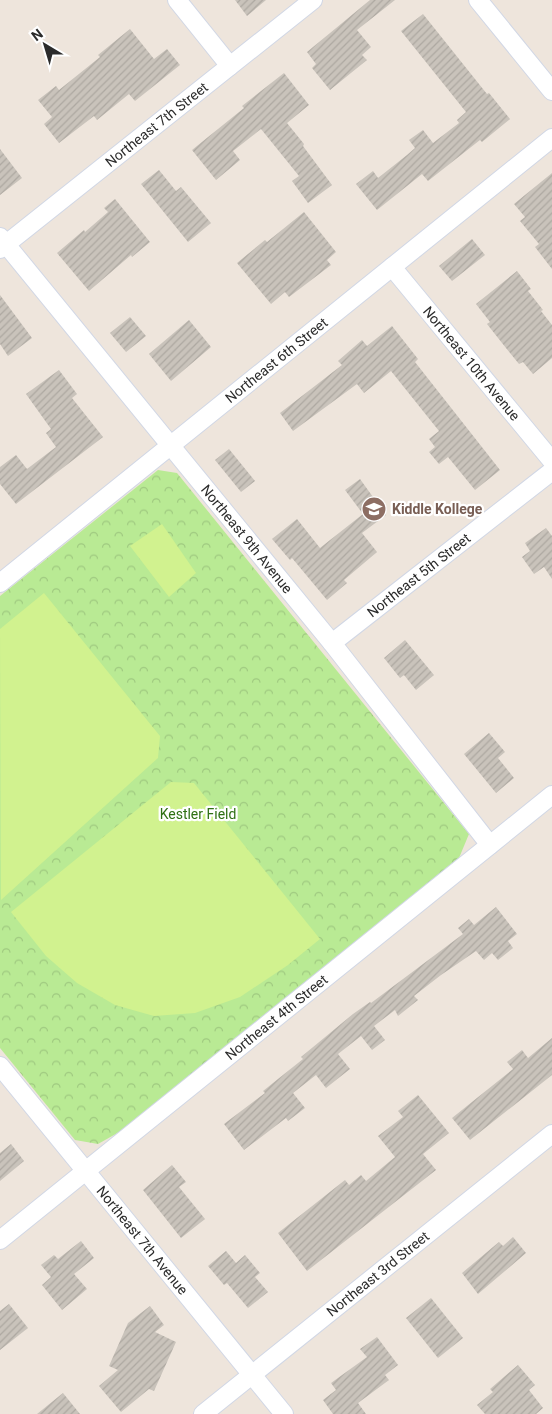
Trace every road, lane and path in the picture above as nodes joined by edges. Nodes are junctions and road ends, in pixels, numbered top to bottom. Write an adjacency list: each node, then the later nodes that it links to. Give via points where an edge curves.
1 (177, 0): 4 (street)
2 (313, 0): 4 (street, Northeast 7th Street)
3 (478, 0): 5 (street)
4 (230, 66): 7 (street, Northeast 7th Street)
5 (552, 91)
6 (552, 138): 8 (street, Northeast 6th Street)
7 (2, 243): 9 (street, Northeast 9th Avenue)
8 (392, 267): 9 (street, Northeast 6th Street); 10 (street, Northeast 10th Avenue)
9 (172, 445): 12 (street, Northeast 6th Street); 13 (street, Northeast 9th Avenue)
10 (552, 461)
11 (552, 471): 13 (street, Northeast 5th Street)
12 (0, 582)
13 (332, 643): 15 (street, Northeast 9th Avenue)
14 (552, 795): 15 (street, Northeast 4th Street)
15 (490, 845): 18 (street, Northeast 4th Street)
16 (0, 1066): 18 (street, Northeast 7th Avenue)
17 (552, 1134): 20 (street, Northeast 3rd Street)
18 (86, 1170): 19 (street, Northeast 4th Street); 20 (street, Northeast 7th Avenue)
19 (0, 1240)
20 (252, 1374): 21 (street, Northeast 3rd Street); 22 (street, Northeast 7th Avenue)
21 (203, 1414)
22 (284, 1414)

